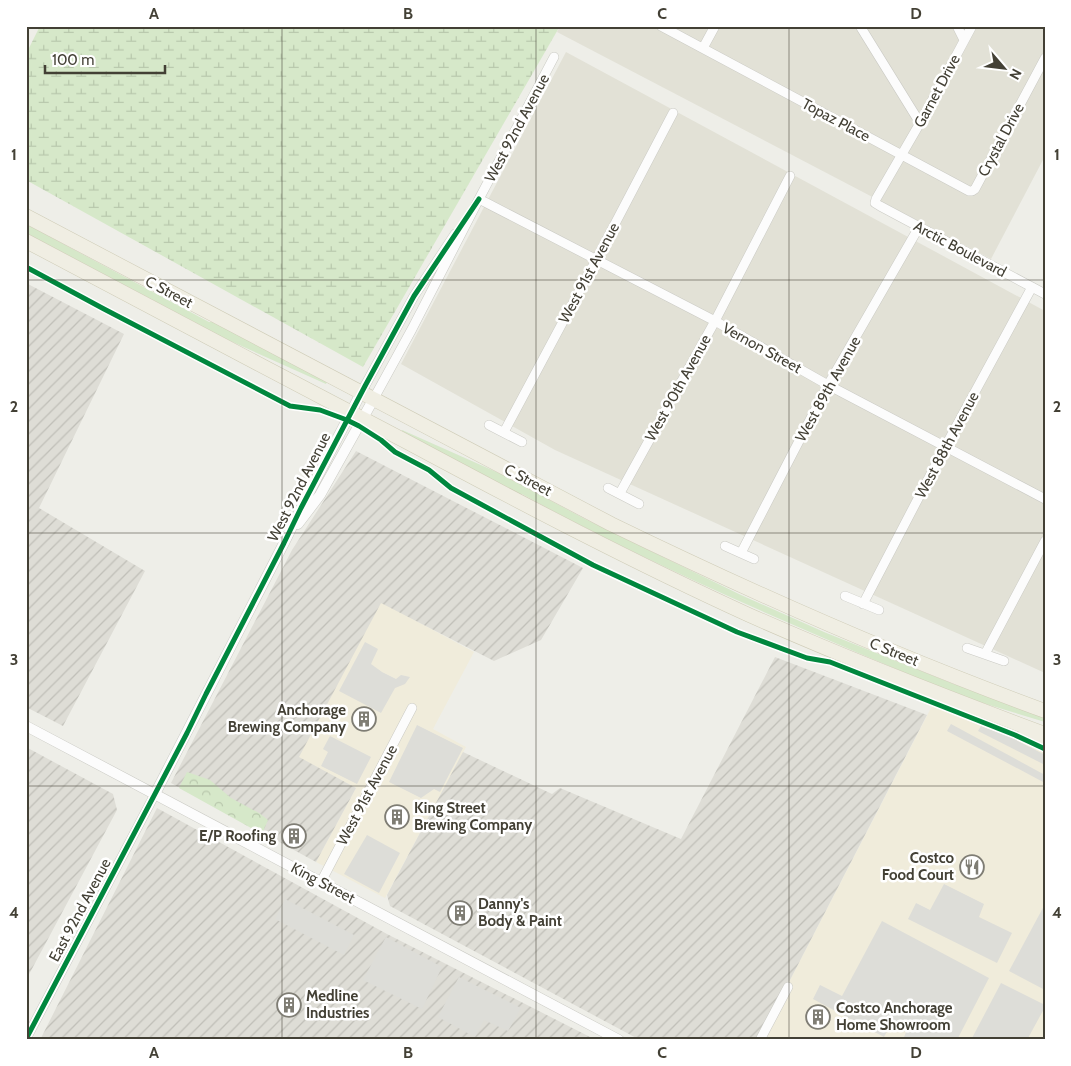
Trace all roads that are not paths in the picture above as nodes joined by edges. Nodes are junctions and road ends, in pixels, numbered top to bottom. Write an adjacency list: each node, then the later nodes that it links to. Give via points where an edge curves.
1 (661, 26): 7 (street, Topaz Place)
2 (714, 26): 7 (street)
3 (860, 26): 11 (street)
4 (957, 26): 6 (street)
5 (972, 26): 6 (street, Garnet Drive)
6 (964, 40): 11 (street, Garnet Drive)
7 (703, 48): 12 (street, Topaz Place)
8 (554, 57): 15 (street, West 92nd Avenue)
9 (1045, 58): 14 (street, Crystal Drive, via 975,189)
10 (673, 113): 20 (street, West 91st Avenue)
11 (920, 123): 12 (street, Garnet Drive)
12 (902, 155): 14 (street, Topaz Place); 16 (street, Garnet Drive)
13 (790, 176): 23 (street, West 90th Avenue)
14 (969, 191)
15 (478, 198): 20 (street, Vernon Street); 25 (street, West 92nd Avenue, via 412,329); 25 (street, West 92nd Avenue, via 414,296)
16 (876, 203): 18 (street, Arctic Boulevard)
17 (26, 216): 25 (main road, C Street)
18 (919, 227): 21 (street, Arctic Boulevard); 24 (street, West 89th Avenue)
19 (26, 241): 26 (main road, C Street)
20 (596, 260): 23 (street, Vernon Street); 28 (street, West 91st Avenue)
21 (1032, 287): 22 (street, Arctic Boulevard); 30 (street, West 88th Avenue)
22 (1045, 294)
23 (715, 321): 24 (street, Vernon Street); 32 (street, West 90th Avenue)
24 (828, 385): 30 (street, Vernon Street); 37 (street, West 89th Avenue)
25 (367, 396): 26 (street, West 92nd Avenue); 47 (main road, C Street, via 690,563 891,651)
26 (357, 416): 46 (main road, C Street, via 617,552 693,588 831,650); 51 (street, West 92nd Avenue, via 320,495 284,543)
27 (489, 425): 28 (street)
28 (504, 432): 29 (street)
29 (522, 442)
30 (945, 446): 33 (street, Vernon Street); 40 (street, West 88th Avenue)
31 (608, 488): 32 (street)
32 (620, 493): 34 (street)
33 (1045, 499)
34 (639, 504)
35 (1045, 541): 43 (street)
36 (725, 546): 37 (street)
37 (741, 553): 38 (street)
38 (754, 559)
39 (845, 596): 40 (street)
40 (863, 604): 41 (street)
41 (880, 610)
42 (967, 648): 43 (street)
43 (985, 654): 44 (street)
44 (1004, 660)
45 (412, 708): 52 (street, West 91st Avenue)
46 (976, 708): 49 (main road, C Street); 50 (main road)
47 (1045, 711)
48 (26, 726): 51 (street, King Street)
49 (1045, 734)
50 (1045, 744)
51 (155, 794): 52 (street, King Street); 54 (street, East 92nd Avenue)
52 (321, 882): 55 (street, King Street)
53 (788, 988): 56 (street)
54 (26, 1038)
55 (619, 1040)
56 (760, 1040)

